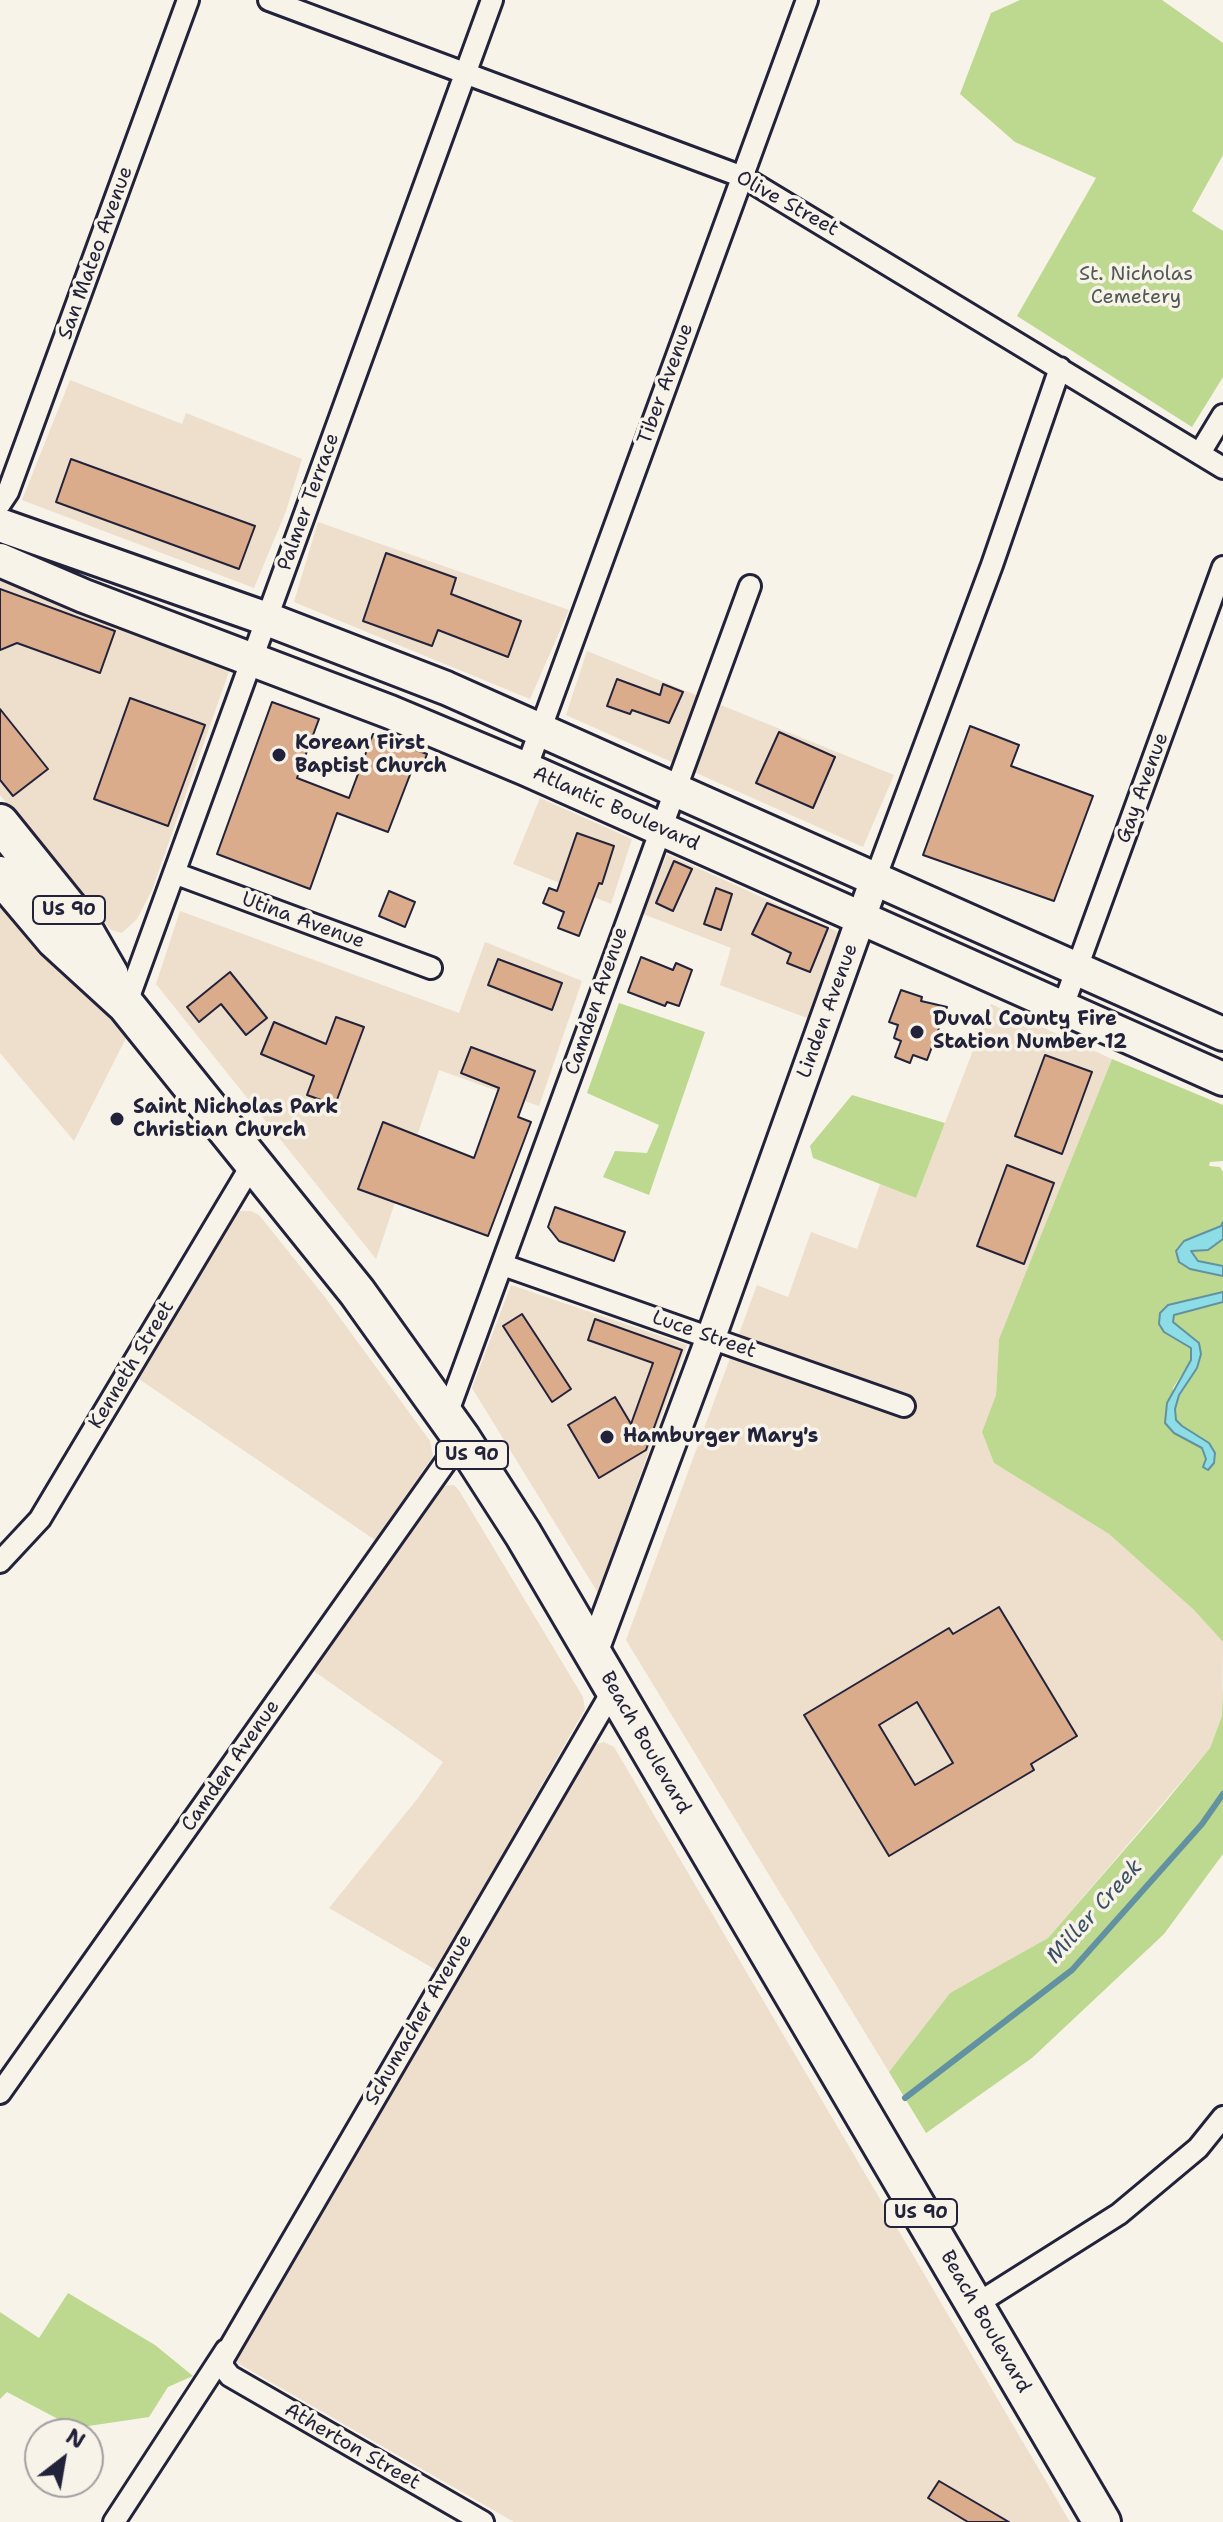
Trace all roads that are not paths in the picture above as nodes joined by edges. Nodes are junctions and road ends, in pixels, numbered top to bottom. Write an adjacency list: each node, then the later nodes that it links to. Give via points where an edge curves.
1 (188, 0): 11 (street, San Mateo Avenue)
2 (269, 0): 5 (street, Olive Street)
3 (492, 0): 5 (street, Palmer Terrace)
4 (807, 0): 6 (street, Tiber Avenue)
5 (465, 73): 6 (street, Olive Street); 16 (street, Palmer Terrace)
6 (743, 177): 7 (street, Olive Street); 18 (street, Tiber Avenue)
7 (1060, 368): 9 (street, Olive Street); 25 (street, Linden Avenue)
8 (1223, 415): 9 (street)
9 (1200, 453): 10 (street, Olive Street)
10 (1223, 468)
11 (0, 504)
12 (0, 525): 16 (main road, Atlantic Boulevard)
13 (0, 560): 17 (main road, Atlantic Boulevard)
14 (1223, 567): 28 (street, Gay Avenue)
15 (750, 586): 20 (street, Camden Avenue)
16 (267, 619): 17 (street, Palmer Terrace); 18 (main road, Atlantic Boulevard)
17 (252, 659): 19 (main road, Atlantic Boulevard); 23 (street, Palmer Terrace)
18 (541, 730): 19 (street, Tiber Avenue); 20 (main road, Atlantic Boulevard)
19 (526, 769): 22 (main road, Atlantic Boulevard)
20 (675, 789): 22 (street, Camden Avenue); 25 (main road, Atlantic Boulevard)
21 (0, 823): 29 (highway, Beach Boulevard / US 90, via 79,921)
22 (660, 829): 26 (main road, Atlantic Boulevard); 34 (street, Camden Avenue)
23 (174, 873): 27 (street, Utina Avenue); 29 (street, Palmer Terrace)
24 (0, 875): 29 (highway, Beach Boulevard / US 90, via 55,940)
25 (875, 879): 26 (street, Linden Avenue); 28 (main road, Atlantic Boulevard)
26 (862, 918): 30 (main road, Atlantic Boulevard); 35 (street, Linden Avenue)
27 (431, 968)
28 (1078, 969): 30 (street, Gay Avenue); 31 (main road, Atlantic Boulevard)
29 (126, 1005): 33 (highway, Beach Boulevard / US 90)
30 (1062, 1009): 32 (main road, Atlantic Boulevard)
31 (1223, 1034)
32 (1223, 1079)
33 (254, 1161): 37 (highway, Beach Boulevard / US 90, via 365,1302); 38 (street, Kenneth Street, via 40,1519)
34 (503, 1265): 35 (street, Luce Street); 37 (street, Camden Avenue)
35 (711, 1337): 36 (street, Luce Street); 39 (street, Linden Avenue)
36 (904, 1406)
37 (454, 1428): 39 (highway, Beach Boulevard / US 90); 41 (street, Camden Avenue)
38 (0, 1562)
39 (593, 1653): 40 (highway, Beach Boulevard / US 90)
40 (613, 1690): 43 (highway, Beach Boulevard / US 90); 44 (street, Schumacher Avenue)
41 (0, 2093)
42 (1223, 2117): 43 (street, via 1198,2148 1143,2195)
43 (975, 2305): 47 (highway, Beach Boulevard / US 90)
44 (224, 2359): 45 (street, Schumacher Avenue); 46 (street, Atherton Street, via 230,2376)
45 (114, 2522)
46 (483, 2522)
47 (1102, 2522)

